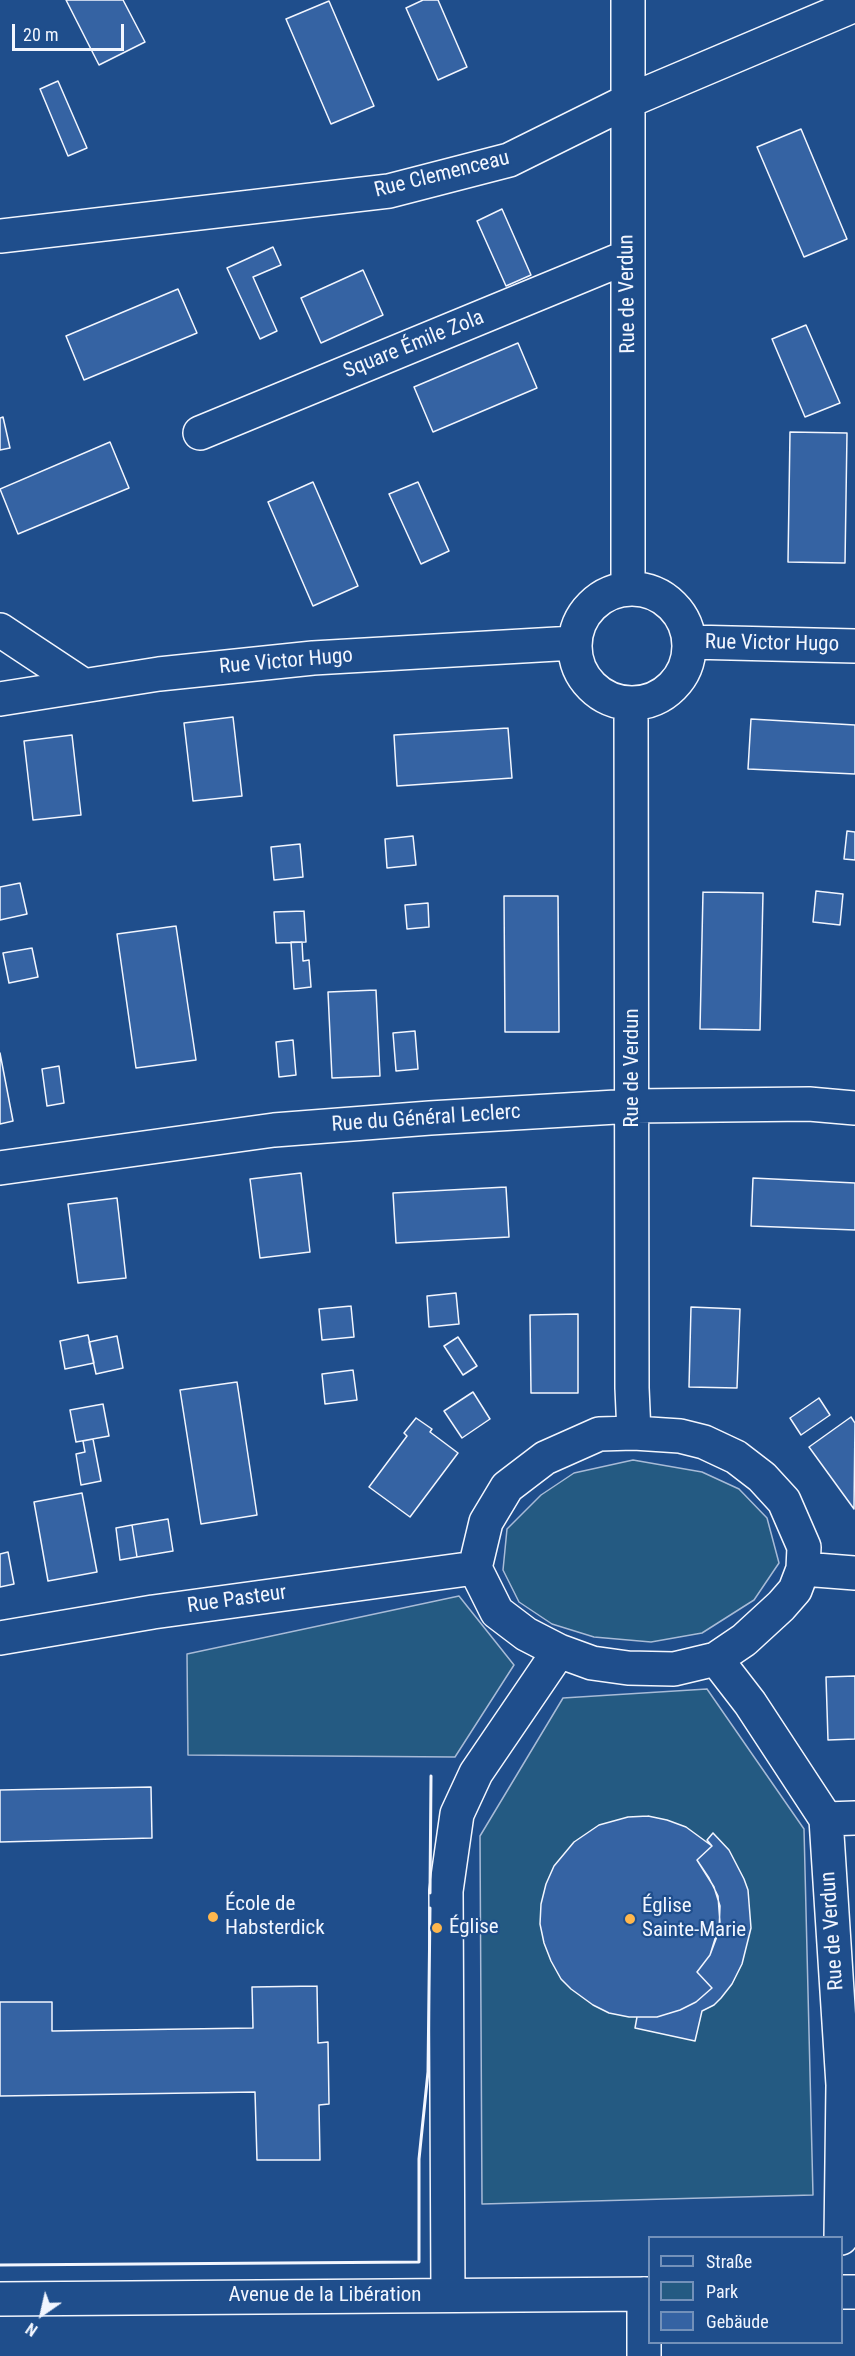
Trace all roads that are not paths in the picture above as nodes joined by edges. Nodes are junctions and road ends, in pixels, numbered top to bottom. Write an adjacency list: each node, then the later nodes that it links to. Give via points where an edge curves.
1 (628, 0): 3 (street, Rue de Verdun)
2 (855, 5): 3 (street, Rue Clemenceau)
3 (626, 102): 4 (street, Rue Clemenceau, via 509,160 389,191); 5 (street, Rue de Verdun)
4 (0, 236)
5 (627, 258): 6 (street, Square Émile Zola); 7 (street, Rue de Verdun)
6 (200, 433)
7 (628, 589): 9 (street, via 646,590 663,597 686,625); 10 (street, via 597,600 585,612)
8 (0, 630): 12 (street)
9 (690, 642): 11 (street, Rue Victor Hugo); 14 (street, via 688,662 667,693)
10 (574, 643): 12 (street, Rue Victor Hugo, via 313,658); 14 (street, via 575,658 590,685 615,702)
11 (855, 646)
12 (83, 685): 13 (street, Rue Victor Hugo)
13 (0, 699)
14 (631, 704): 15 (street, Rue de Verdun)
15 (633, 1106): 16 (street, Rue du Général Leclerc, via 809,1104); 17 (street, Rue du Général Leclerc, via 274,1130); 18 (street, Rue de Verdun)
16 (855, 1108)
17 (0, 1168)
18 (634, 1433): 19 (street, via 599,1434 546,1458 507,1487 486,1522); 20 (street, via 705,1442 736,1457 762,1477 784,1501 804,1546)
19 (475, 1568): 22 (street, Rue Pasteur, via 153,1612); 23 (street, via 497,1612 526,1634)
20 (803, 1569): 21 (street); 24 (street, via 795,1590 781,1606)
21 (855, 1573)
22 (0, 1638)
23 (559, 1651): 24 (street, via 592,1663 628,1668 674,1669); 28 (street, via 476,1773 457,1814 446,1891)
24 (716, 1659): 25 (street, Rue de Verdun)
25 (840, 1818): 26 (street, Rue de Verdun)
26 (841, 2236)
27 (647, 2294): 28 (street, Avenue de la Libération); 30 (street)
28 (447, 2295): 29 (street, Avenue de la Libération)
29 (0, 2299)
30 (644, 2356)

